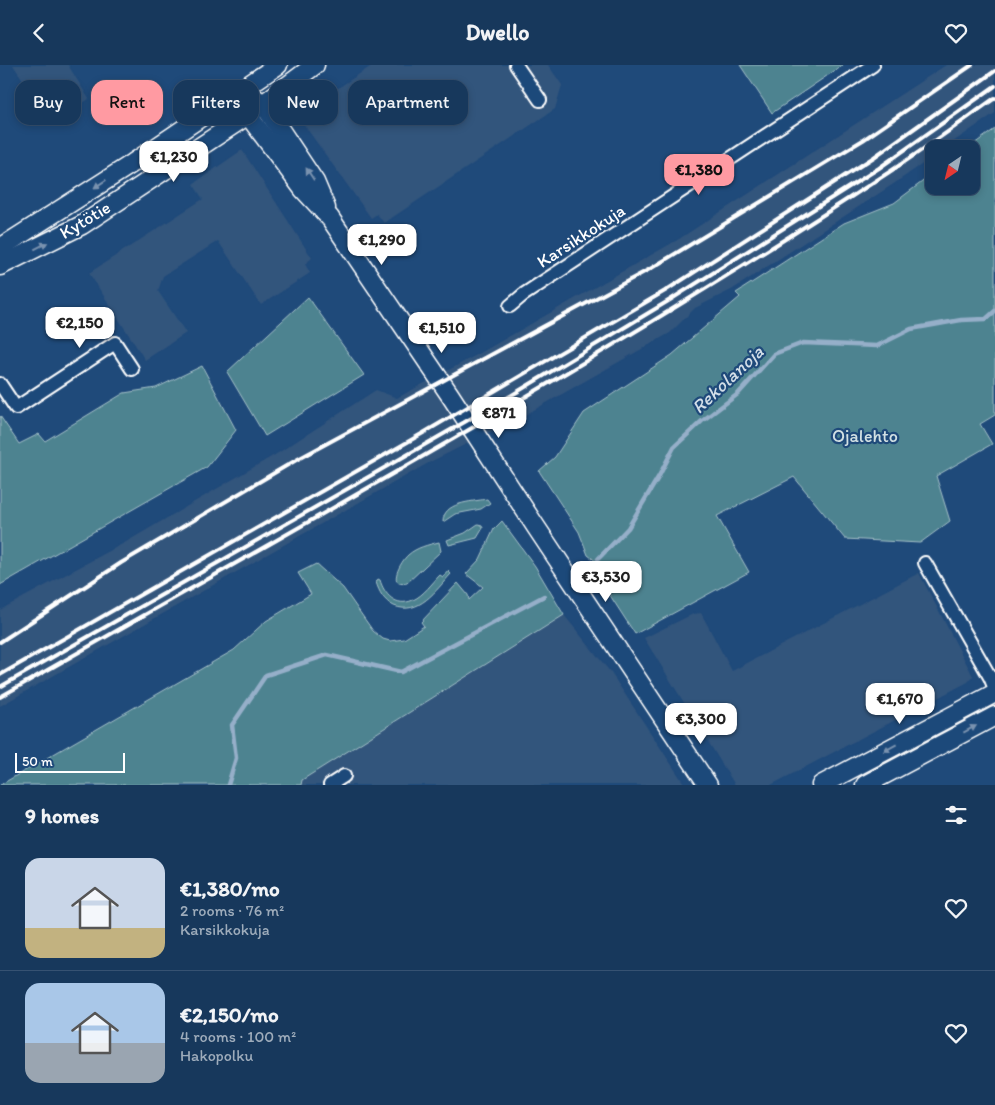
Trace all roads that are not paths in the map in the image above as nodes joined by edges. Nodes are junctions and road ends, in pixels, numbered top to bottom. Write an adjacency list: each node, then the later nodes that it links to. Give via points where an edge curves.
1 (278, 65): 5 (street, Kytötie)
2 (315, 65): 8 (street, Kytötie)
3 (516, 65): 6 (street)
4 (873, 65): 16 (street, Karsikkokuja)
5 (256, 80)
6 (540, 99)
7 (259, 100): 8 (street)
8 (263, 103): 9 (street, Kytötie); 13 (street, one-way to 8, via 316,182)
9 (259, 106)
10 (190, 125): 14 (street, Kytötie, one-way to 14)
11 (233, 125): 15 (street, Kytötie, one-way to 11, via 82,225)
12 (255, 125): 13 (street, via 303,189)
13 (330, 218): 25 (street)
14 (0, 247)
15 (0, 266)
16 (510, 306)
17 (132, 369): 18 (street, via 115,343 16,408)
18 (0, 384)
19 (925, 563): 20 (street)
20 (995, 689)
21 (995, 693): 26 (street, one-way to 26)
22 (995, 716): 27 (street, one-way to 22)
23 (344, 776): 24 (street)
24 (330, 785)
25 (708, 785)
26 (821, 785)
27 (865, 785)

